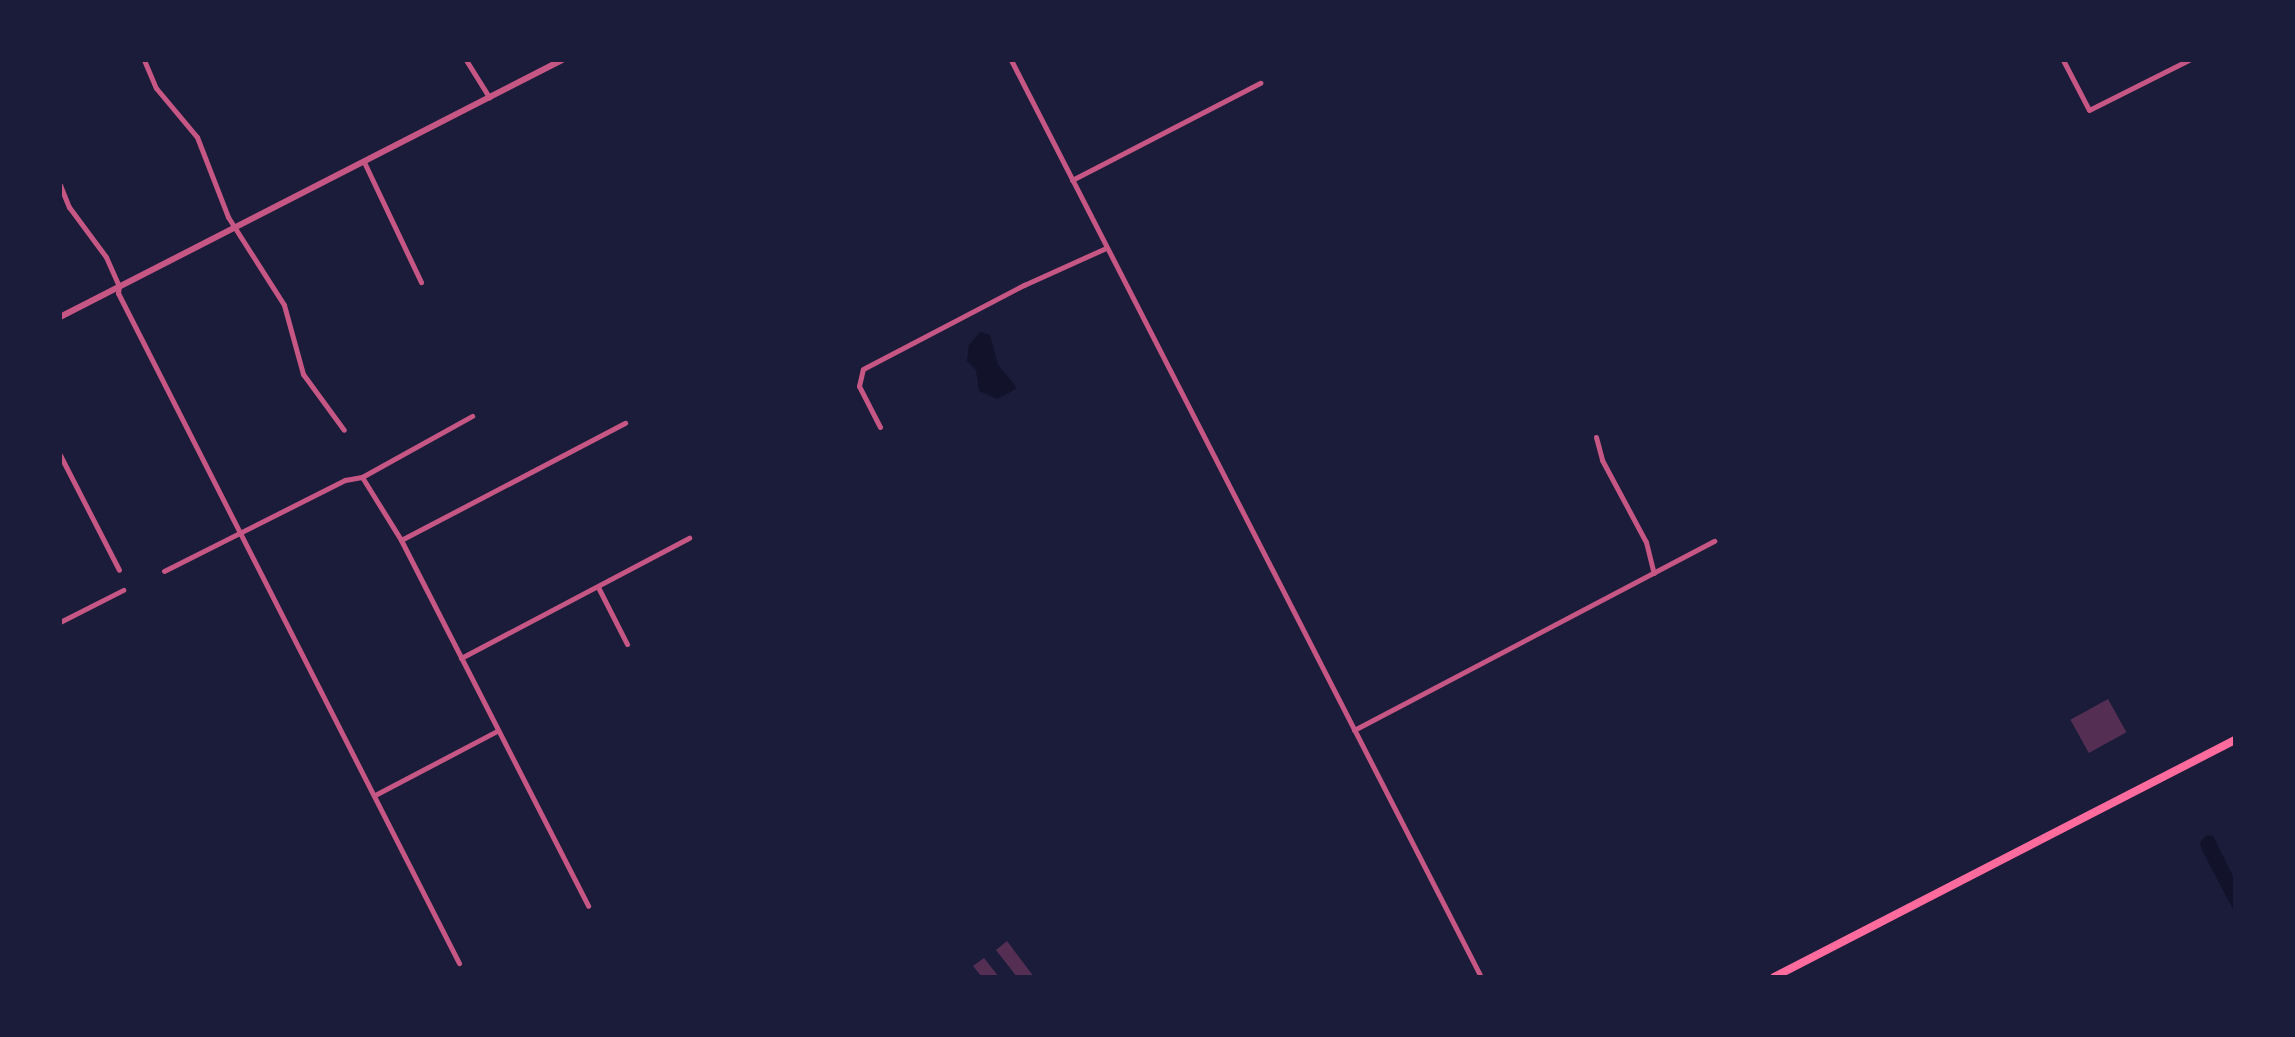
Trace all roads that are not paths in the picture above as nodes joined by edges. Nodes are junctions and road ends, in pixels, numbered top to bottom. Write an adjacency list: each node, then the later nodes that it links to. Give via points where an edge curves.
1 (144, 60): 12 (street, via 156,88 197,137)
2 (466, 60): 8 (street)
3 (562, 60): 8 (street)
4 (1011, 60): 10 (street)
5 (2063, 60): 6 (street, via 2089,110)
6 (2189, 60)
7 (1260, 83): 10 (street)
8 (490, 97): 9 (street)
9 (364, 162): 12 (street); 14 (street)
10 (1072, 180): 13 (street)
11 (60, 185): 15 (street)
12 (236, 228): 15 (street); 20 (street, via 284,305 303,374)
13 (1106, 248): 19 (street, via 863,369 859,386); 36 (street)
14 (421, 282)
15 (119, 286): 16 (street); 24 (street)
16 (60, 317)
17 (472, 416): 23 (street)
18 (625, 423): 26 (street)
19 (880, 428)
20 (344, 430)
21 (1596, 437): 30 (street)
22 (60, 454): 28 (street)
23 (362, 478): 24 (street); 26 (street)
24 (240, 532): 29 (street); 39 (street)
25 (689, 538): 31 (street)
26 (401, 540): 35 (street)
27 (1714, 541): 30 (street)
28 (118, 570)
29 (164, 571)
30 (1654, 573): 36 (street)
31 (598, 588): 34 (street); 35 (street)
32 (123, 590): 33 (street)
33 (60, 622)
34 (627, 644)
35 (461, 658): 37 (street)
36 (1354, 730): 42 (street)
37 (498, 731): 39 (street); 40 (street)
38 (2235, 740): 43 (main road)
39 (375, 795): 41 (street)
40 (588, 906)
41 (460, 963)
42 (1481, 977)
43 (1774, 977)

